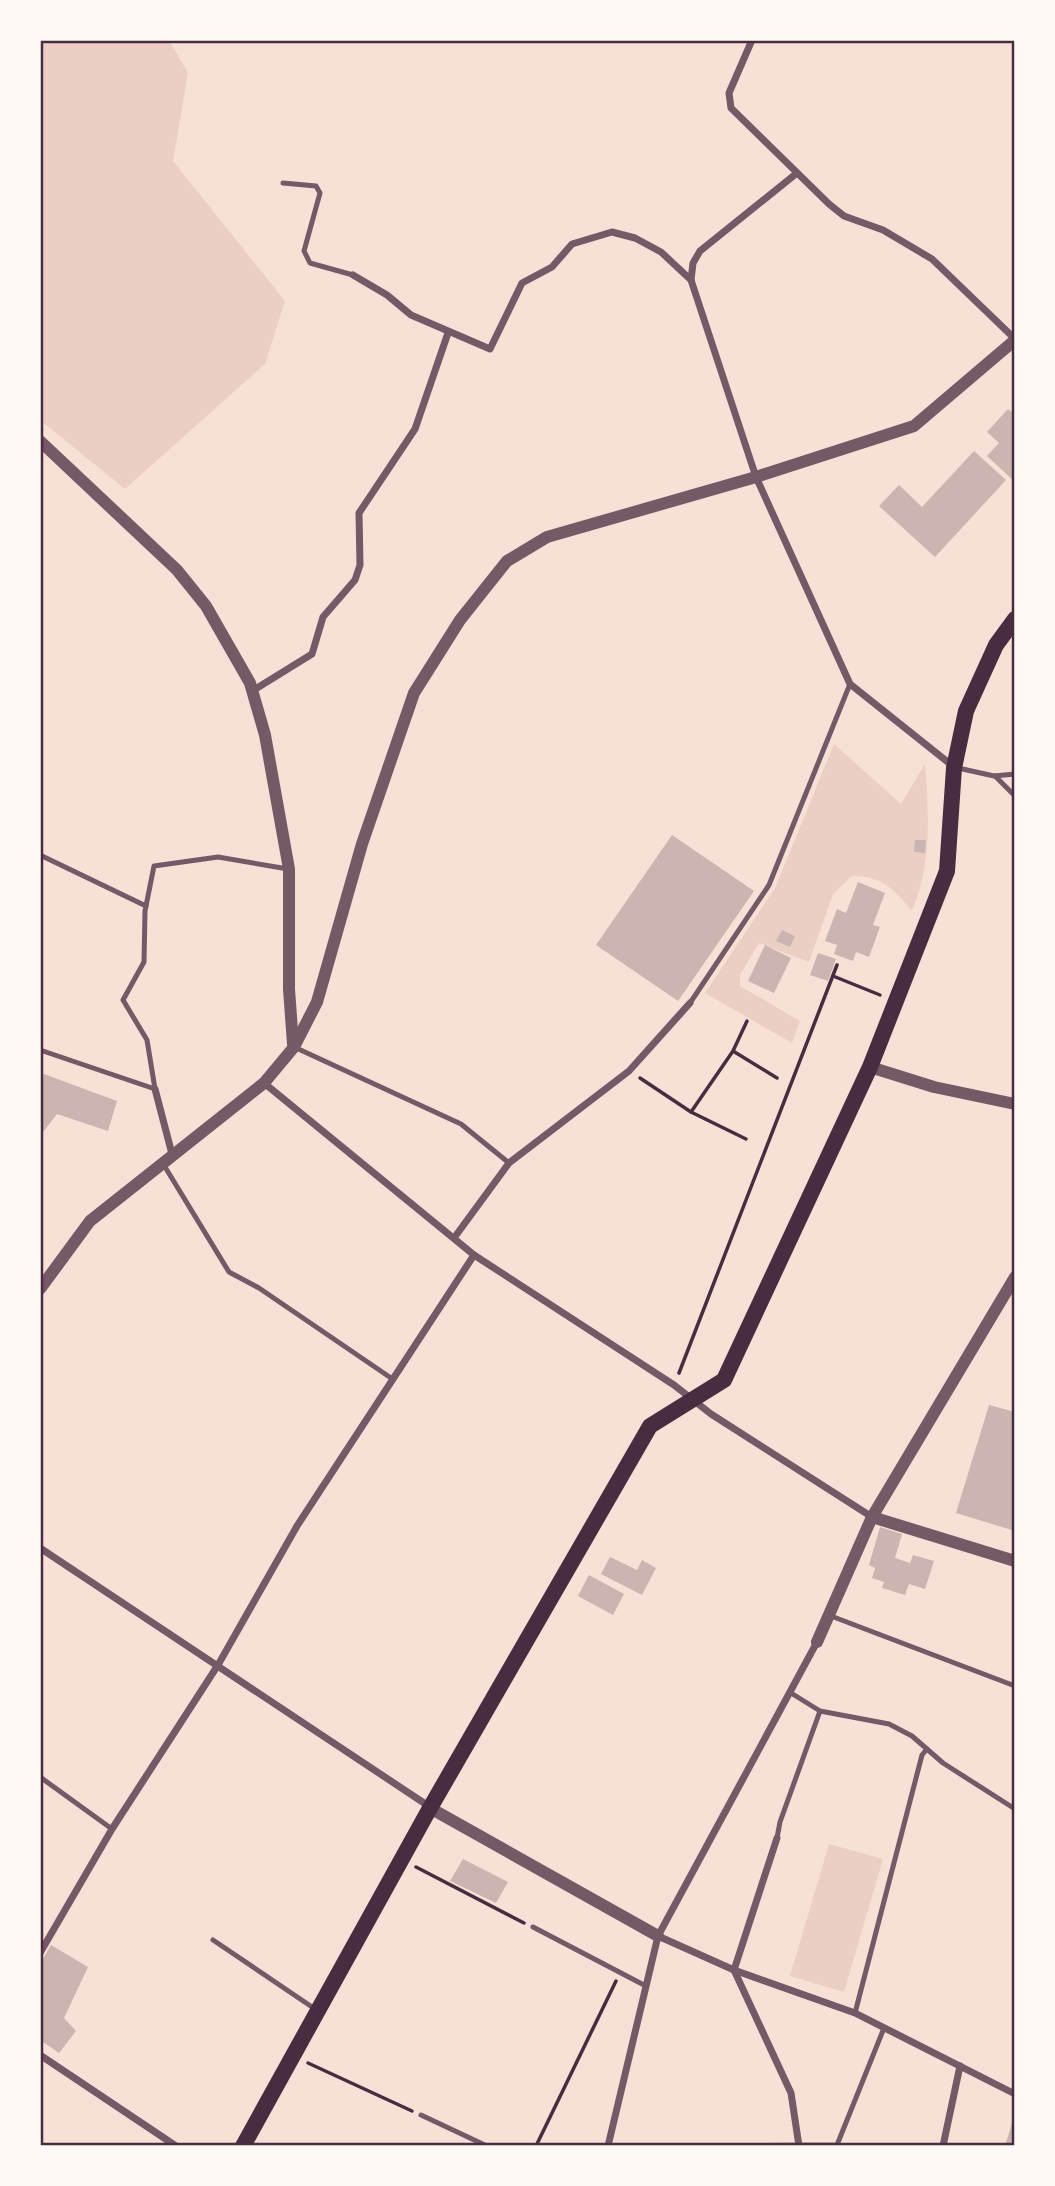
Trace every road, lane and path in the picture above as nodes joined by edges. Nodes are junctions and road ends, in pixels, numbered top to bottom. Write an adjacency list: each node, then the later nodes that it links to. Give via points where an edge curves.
1 (752, 40): 2 (street, via 729,93 732,108)
2 (797, 173): 5 (street, via 700,251); 7 (street, via 844,216 883,230 932,259)
3 (283, 183): 4 (lane, via 316,186 320,193 304,251 310,263)
4 (353, 275): 6 (street, via 411,315)
5 (691, 280): 6 (street, via 661,252 612,232 572,244 552,267 522,283 491,349); 9 (street)
6 (448, 333): 12 (street, via 415,429 359,513 360,565 355,580 323,617 313,654)
7 (1015, 340): 9 (street, via 914,426)
8 (40, 441): 12 (street, via 177,570 206,606)
9 (756, 477): 11 (street); 25 (street, via 547,537 507,561 460,620 414,692 362,844 317,1002)
10 (1015, 619): 13 (main road, via 996,645 966,711)
11 (850, 684): 13 (street); 23 (lane, via 769,885)
12 (252, 691): 18 (street, via 274,774)
13 (954, 768): 15 (lane); 22 (main road, via 947,871)
14 (1015, 774): 15 (lane)
15 (994, 776): 16 (lane)
16 (1015, 796)
17 (40, 855): 19 (lane)
18 (289, 869): 19 (lane, via 218,857 154,866); 25 (street)
19 (146, 905): 32 (lane, via 144,962 123,1000 147,1040)
20 (837, 965): 21 (path)
21 (833, 976): 22 (path); 43 (path)
22 (895, 1001): 28 (main road)
23 (690, 1003): 29 (street)
24 (747, 1021): 27 (path)
25 (293, 1047): 31 (street); 37 (lane, via 461,1124)
26 (40, 1049): 32 (lane)
27 (733, 1051): 30 (path); 34 (path)
28 (870, 1067): 33 (street, via 934,1087); 44 (main road, via 724,1380)
29 (629, 1071): 34 (path); 37 (street)
30 (777, 1078)
31 (264, 1083): 36 (street); 38 (street)
32 (155, 1089): 36 (street)
33 (1015, 1104)
34 (691, 1112): 35 (path)
35 (746, 1139)
36 (167, 1158): 41 (street, via 90,1221); 42 (lane, via 229,1272)
37 (509, 1163): 38 (street)
38 (454, 1238): 39 (street)
39 (474, 1255): 42 (street); 43 (street)
40 (1015, 1277): 45 (street)
41 (40, 1289)
42 (391, 1378): 50 (street, via 297,1526)
43 (674, 1385): 44 (street)
44 (694, 1399): 45 (street); 56 (main road, via 650,1426)
45 (872, 1517): 47 (street); 48 (street)
46 (40, 1548): 50 (street)
47 (1015, 1561)
48 (831, 1616): 49 (street); 51 (lane)
49 (817, 1642): 52 (street)
50 (218, 1665): 56 (street); 58 (street)
51 (1015, 1686)
52 (791, 1693): 53 (lane); 62 (street)
53 (820, 1711): 54 (lane, via 890,1724); 59 (lane)
54 (927, 1749): 57 (lane); 69 (lane)
55 (40, 1777): 58 (lane)
56 (430, 1808): 60 (main road); 62 (street)
57 (1015, 1809)
58 (112, 1829): 64 (street)
59 (777, 1838): 65 (street)
60 (402, 1859): 61 (path); 68 (main road)
61 (533, 1927): 66 (lane)
62 (658, 1936): 65 (street); 67 (street)
63 (213, 1940): 68 (lane)
64 (40, 1953)
65 (734, 1970): 69 (street); 76 (street, via 791,2093)
66 (620, 1972): 67 (lane); 80 (path)
67 (644, 1985): 81 (street)
68 (318, 2011): 72 (main road)
69 (855, 2013): 70 (street)
70 (884, 2028): 73 (street); 76 (lane, via 837,2145)
71 (40, 2055): 77 (street)
72 (293, 2056): 75 (path); 78 (main road)
73 (960, 2066): 74 (street); 83 (street)
74 (1015, 2094)
75 (421, 2115): 79 (lane)
76 (799, 2145): 82 (lane)
77 (176, 2146)
78 (243, 2146)
79 (487, 2146)
80 (536, 2146)
81 (608, 2146)
82 (716, 2146)
83 (943, 2146)

